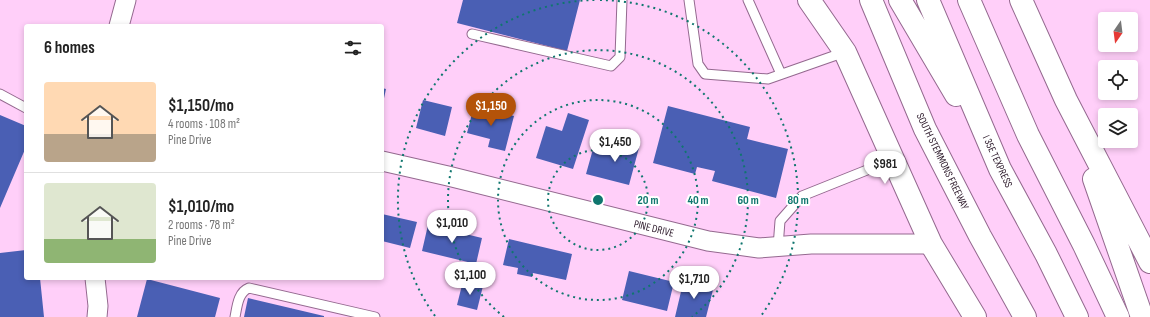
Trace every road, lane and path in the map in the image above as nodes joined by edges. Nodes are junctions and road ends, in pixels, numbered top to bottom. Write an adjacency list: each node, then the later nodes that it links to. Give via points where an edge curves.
1 (126, 0): 11 (street)
2 (622, 0): 12 (lane, via 620,57 611,66)
3 (689, 0): 14 (lane, via 698,64 705,74 768,79)
4 (748, 0): 14 (lane)
5 (809, 0): 13 (main road)
6 (871, 0): 30 (main road, SOUTH STEMMONS FREEWAY, via 926,129)
7 (900, 0): 20 (main road)
8 (928, 0): 20 (main road, I 35E TEXPRESS)
9 (969, 0): 32 (main road, via 1028,135)
10 (1021, 0): 16 (main road)
11 (120, 24)
12 (472, 34)
13 (845, 52): 14 (lane); 18 (main road)
14 (781, 74)
15 (0, 94): 17 (lane)
16 (1066, 100): 23 (main road); 33 (main road)
17 (24, 107)
18 (892, 160): 21 (main road); 22 (lane, via 802,196 780,221)
19 (384, 162): 22 (street, PINE DRIVE, via 708,241 759,248)
20 (1000, 169): 31 (main road, I 35E TEXPRESS)
21 (931, 244): 22 (street, PINE DRIVE, via 811,244); 25 (main road)
22 (778, 247)
23 (1150, 262)
24 (95, 280): 26 (street)
25 (965, 307): 29 (main road)
26 (97, 317)
27 (235, 317): 28 (lane, via 241,293 249,288)
28 (375, 317)
29 (975, 317)
30 (1024, 317)
31 (1077, 317)
32 (1118, 317)
33 (1142, 317)

